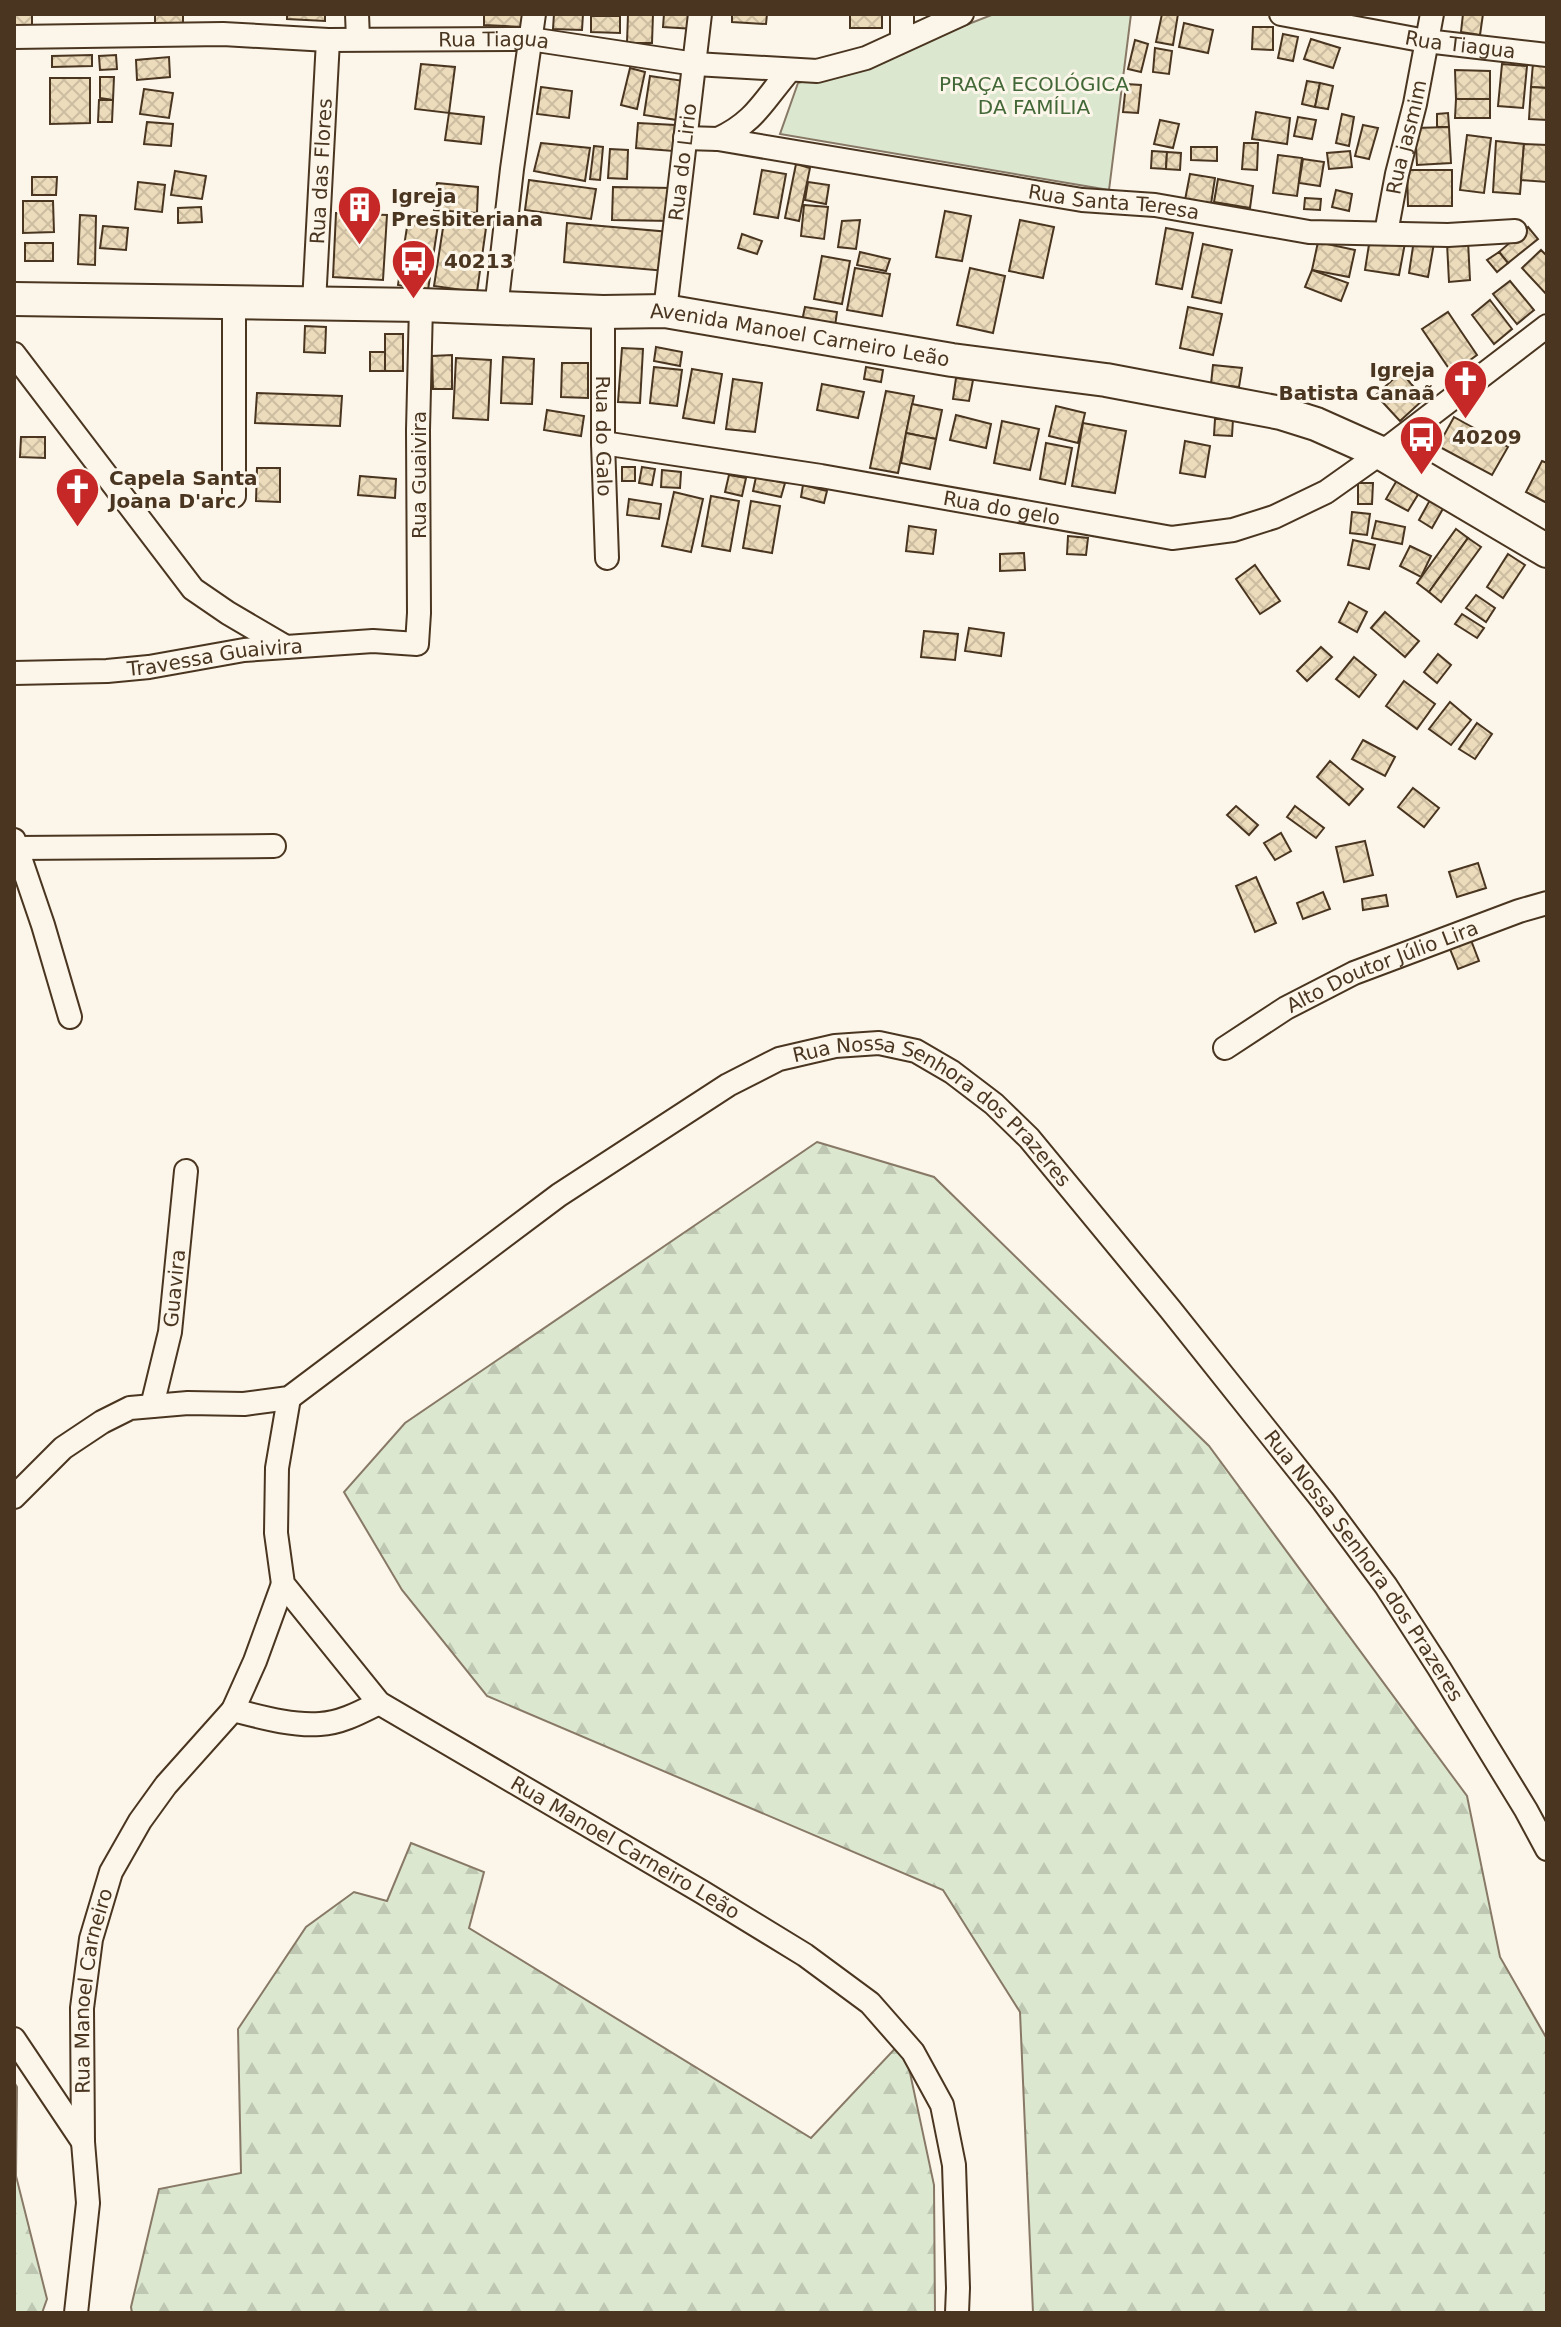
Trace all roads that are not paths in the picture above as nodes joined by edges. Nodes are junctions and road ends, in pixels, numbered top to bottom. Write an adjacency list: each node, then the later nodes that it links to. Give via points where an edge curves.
1 (357, 14): 9 (street)
2 (534, 14): 10 (street)
3 (700, 14): 15 (street, Rua do Lirio)
4 (902, 14): 12 (street)
5 (962, 14): 12 (street, Rua Tiagua)
6 (1281, 14): 13 (street, Rua Tiagua)
7 (1432, 14): 13 (street)
8 (14, 37): 11 (street, Rua Tiagua, via 223,34)
9 (358, 39): 10 (street, Rua Tiagua); 11 (street, Rua Tiagua)
10 (530, 39): 15 (street, Rua Tiagua); 25 (street)
11 (328, 40): 23 (street, Rua das Flores)
12 (902, 40): 16 (street, Rua Tiagua, via 848,64)
13 (1426, 41): 14 (street, Rua Tiagua); 20 (street, Rua jasmim)
14 (1547, 55)
15 (695, 64): 16 (street, Rua Tiagua); 17 (street, Rua do Lirio)
16 (789, 71): 18 (street, via 755,115)
17 (685, 138): 18 (street); 26 (street, Rua do Lirio)
18 (718, 139): 20 (street, Rua Santa Teresa, via 1309,232)
19 (1515, 231): 20 (street, Rua Santa Teresa)
20 (1386, 233)
21 (14, 299): 22 (main road, Avenida Manoel Carneiro Leão)
22 (234, 303): 23 (main road, Avenida Manoel Carneiro Leão); 32 (street)
23 (314, 303): 24 (main road, Avenida Manoel Carneiro Leão)
24 (421, 305): 25 (main road, Avenida Manoel Carneiro Leão); 35 (street, Rua Guaivira)
25 (496, 309): 27 (main road, Avenida Manoel Carneiro Leão)
26 (665, 311): 27 (main road, Avenida Manoel Carneiro Leão); 31 (main road, Avenida Manoel Carneiro Leão, via 1281,413)
27 (603, 312): 30 (street, Rua do Galo)
28 (1547, 326): 31 (street, Rua do gelo)
29 (14, 354): 36 (street, via 193,589)
30 (603, 443): 31 (street, Rua do gelo, via 1172,538 1233,530 1274,517 1326,492); 34 (street, Rua do Galo)
31 (1381, 453): 33 (main road, Avenida Manoel Carneiro Leão)
32 (234, 496)
33 (1547, 551)
34 (607, 558)
35 (417, 644): 36 (street, Travessa Guaivira, via 373,641)
36 (286, 647): 37 (street, Travessa Guaivira, via 149,667)
37 (14, 673)
38 (15, 844): 39 (street); 41 (street)
39 (274, 846)
40 (1547, 903): 42 (street, Alto Doutor Júlio Lira, via 1354,973)
41 (70, 1017)
42 (1225, 1048)
43 (186, 1171): 45 (street, Guavira, via 170,1332)
44 (289, 1398): 45 (street, Rua Nossa Senhora dos Prazeres); 47 (street, via 277,1468 276,1533); 50 (street, Rua Nossa Senhora dos Prazeres, via 559,1195 728,1085 779,1059 835,1046 879,1043 916,1051 994,1104 1029,1138 1323,1501 1432,1657)
45 (152, 1406): 46 (street, Rua Nossa Senhora dos Prazeres, via 130,1408 102,1422 63,1448)
46 (14, 1497)
47 (283, 1584): 48 (street, Rua Manoel Carneiro Leão); 49 (street, Rua Manoel Carneiro)
48 (379, 1703): 49 (street, via 320,1724); 54 (street, Rua Manoel Carneiro Leão, via 780,1939 870,2003 913,2052 942,2105 954,2165)
49 (233, 1710): 52 (street, Rua Manoel Carneiro, via 166,1785 111,1872 91,1939 82,2008)
50 (1547, 1849)
51 (14, 2039): 52 (street)
52 (83, 2142): 53 (street, Rua Manoel Carneiro, via 88,2203)
53 (76, 2313)
54 (957, 2313)

